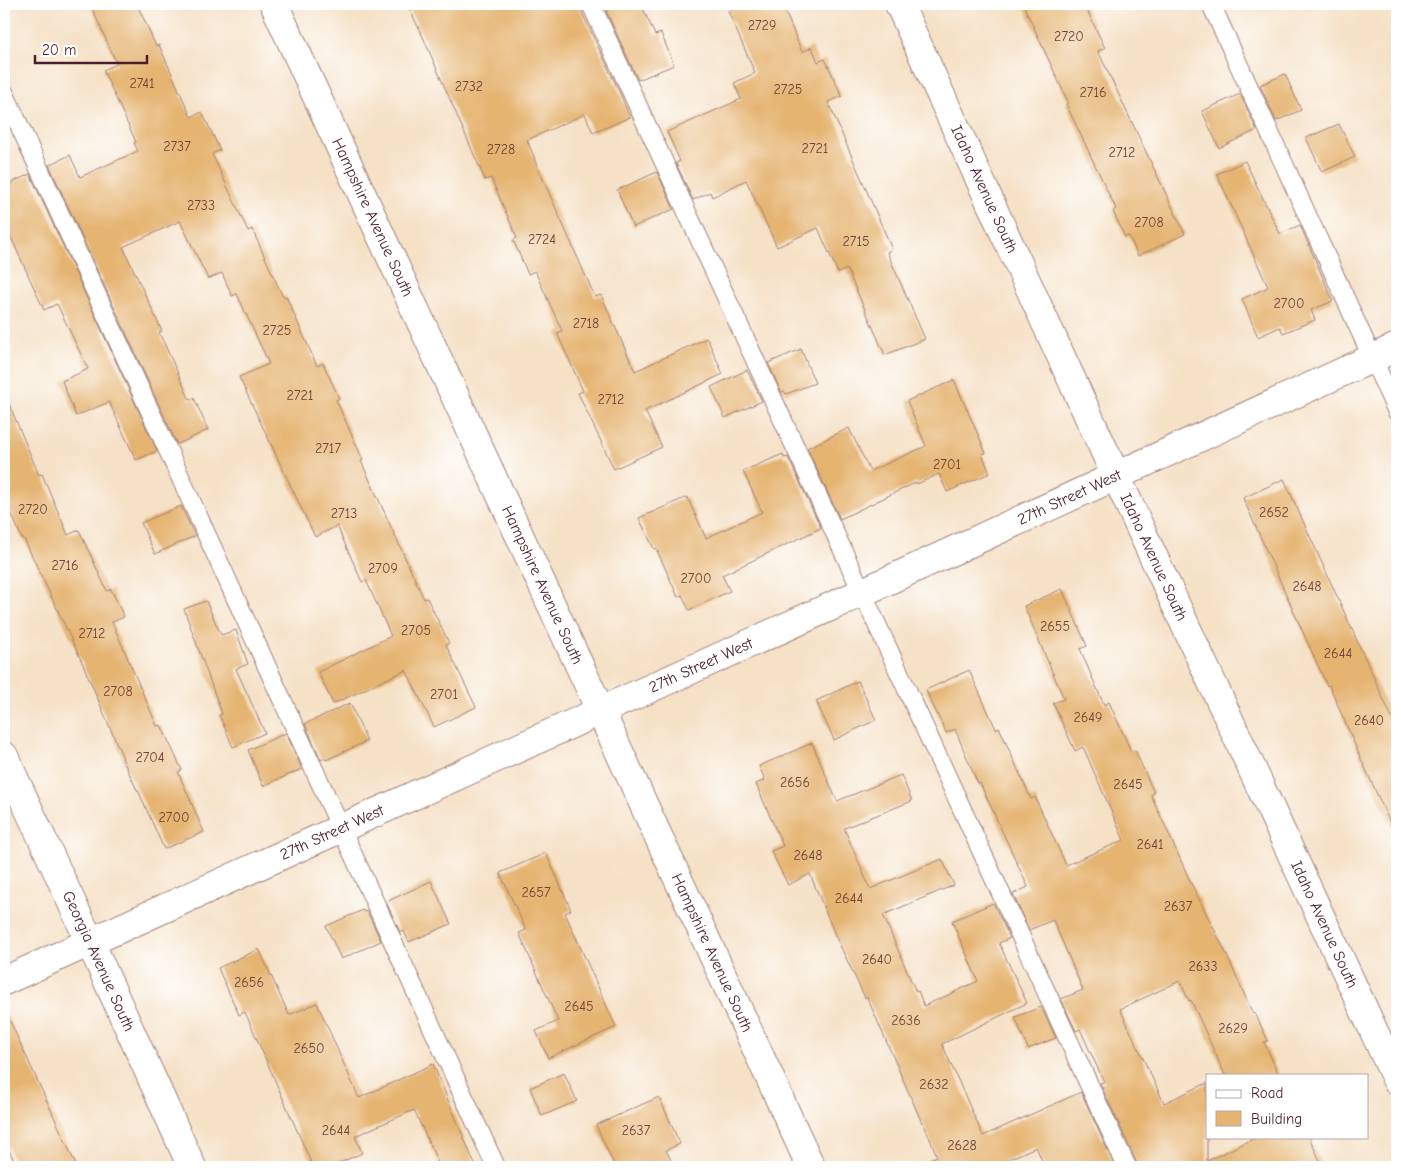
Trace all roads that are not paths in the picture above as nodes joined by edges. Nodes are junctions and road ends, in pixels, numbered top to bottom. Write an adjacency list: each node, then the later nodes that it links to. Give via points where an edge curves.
1 (274, 4): 11 (street, Hampshire Avenue South)
2 (591, 4): 10 (lane)
3 (899, 4): 9 (street, Idaho Avenue South)
4 (1211, 4): 7 (lane)
5 (4, 92): 13 (lane)
6 (1397, 347): 7 (street, 27th Street West)
7 (1373, 358): 8 (lane); 9 (street, 27th Street West)
8 (1397, 412)
9 (1116, 476): 10 (street, 27th Street West); 16 (street, Idaho Avenue South)
10 (863, 592): 11 (street, 27th Street West); 20 (lane)
11 (600, 711): 13 (street, 27th Street West); 19 (street, Hampshire Avenue South)
12 (4, 756): 14 (street, Georgia Avenue South)
13 (341, 828): 14 (street, 27th Street West); 18 (lane)
14 (90, 942): 15 (street, 27th Street West); 17 (street, Georgia Avenue South)
15 (4, 981)
16 (1397, 1081)
17 (192, 1167)
18 (496, 1167)
19 (811, 1167)
20 (1127, 1167)

